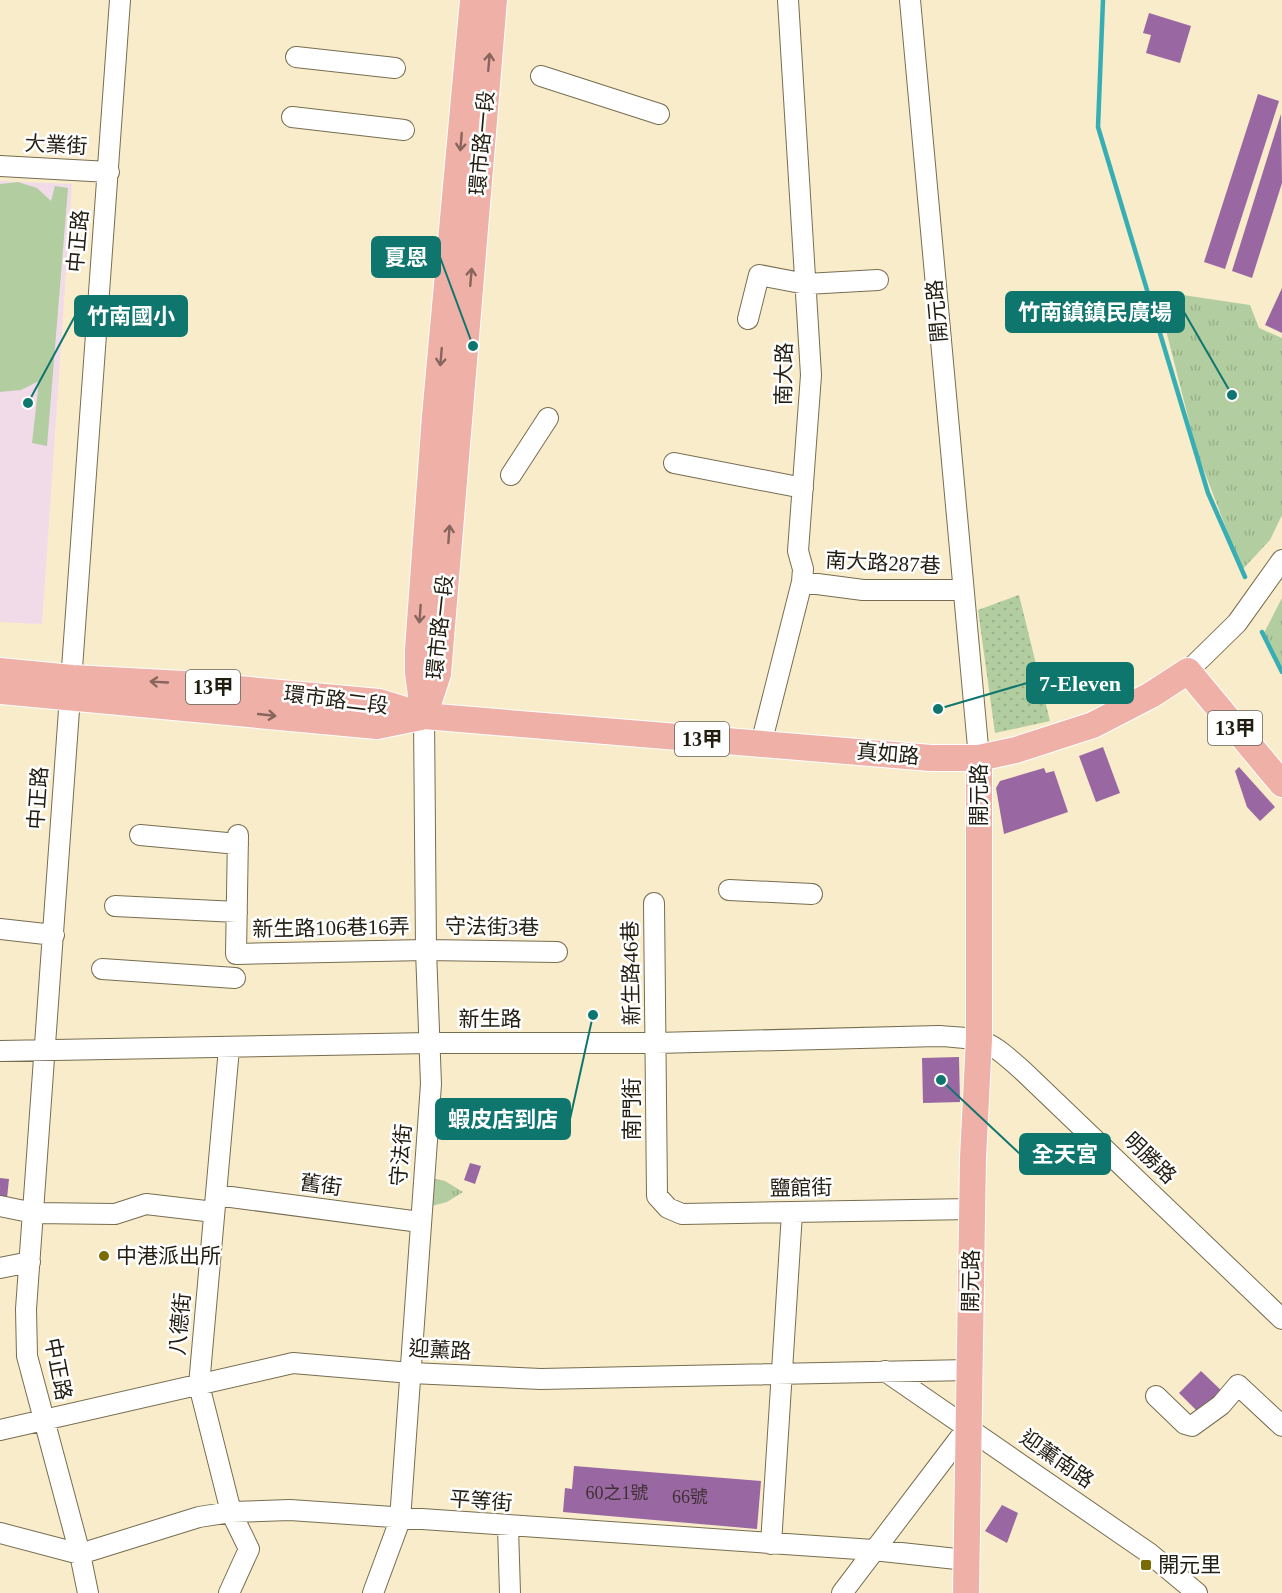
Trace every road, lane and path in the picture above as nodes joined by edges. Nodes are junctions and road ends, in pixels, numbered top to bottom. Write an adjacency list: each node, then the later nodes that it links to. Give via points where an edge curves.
1 (120, 0): 13 (street, 中正路)
2 (473, 0): 28 (main road, 環市路一段, one-way to 28, via 418,649)
3 (495, 0): 28 (main road, 環市路一段, one-way to 3, via 438,674)
4 (788, 0): 15 (street, 南大路)
5 (910, 0): 23 (street, 開元路)
6 (296, 57): 7 (street)
7 (395, 68)
8 (541, 76): 9 (street)
9 (659, 114)
10 (292, 117): 11 (street)
11 (404, 130)
12 (0, 166): 13 (street, 大業街)
13 (109, 172): 26 (street, 中正路)
14 (878, 280): 15 (street)
15 (806, 284): 16 (street, via 759,275); 20 (street, 南大路, via 811,375)
16 (748, 319)
17 (548, 418): 19 (street)
18 (674, 463): 20 (street)
19 (510, 475)
20 (803, 488): 22 (street, 南大路, via 798,551)
21 (1282, 560): 25 (street, 真如路, via 1237,623)
22 (802, 582): 23 (street, 南大路287巷, via 863,590); 29 (street, 南大路)
23 (963, 590): 30 (street, 開元路)
24 (0, 671): 26 (main road, 環市路二段 / 13甲)
25 (1188, 671): 30 (main road, 真如路 / 13甲, via 1093,725); 31 (main road, 13甲)
26 (70, 687): 27 (main road, 環市路二段 / 13甲); 28 (main road, 環市路二段 / 13甲, via 184,684 379,702); 39 (street, 中正路)
27 (0, 691)
28 (424, 716): 29 (main road, 真如路 / 13甲); 40 (street, 守法街)
29 (761, 744): 30 (main road, 真如路 / 13甲, via 931,758)
30 (979, 758): 44 (main road, 開元路)
31 (1282, 784)
32 (140, 835): 37 (street, via 238,840)
33 (729, 890): 34 (street)
34 (812, 894)
35 (654, 903): 46 (street, 新生路46巷)
36 (115, 906): 37 (street)
37 (237, 912): 40 (street, 新生路106巷16弄, via 236,954)
38 (0, 929): 39 (street)
39 (54, 935): 49 (street, 中正路)
40 (426, 950): 41 (street, 守法街3巷); 45 (street, 守法街)
41 (557, 952)
42 (102, 969): 43 (street)
43 (235, 978)
44 (980, 1039): 46 (street, 新生路, via 939,1036); 53 (main road, 開元路); 59 (street, 明勝路, via 1022,1070)
45 (430, 1043): 46 (street, 新生路); 47 (street, 新生路); 56 (street, 守法街, via 431,1084)
46 (656, 1043): 50 (street, 南門街)
47 (229, 1048): 49 (street, 新生路); 51 (street, 八德街)
48 (0, 1051): 49 (street, 新生路)
49 (46, 1051): 54 (street, 中正路)
50 (657, 1176): 55 (street, 鹽館街, via 657,1196 668,1208 682,1214)
51 (215, 1203): 54 (street, 舊街, via 146,1204 115,1214); 56 (street, 舊街); 64 (street, 八德街)
52 (0, 1206): 54 (street, 舊街)
53 (972, 1209): 55 (street, 鹽館街); 60 (main road, 開元路)
54 (34, 1213): 57 (street, 中正路)
55 (792, 1213): 63 (street)
56 (420, 1222): 62 (street, 守法街)
57 (30, 1262): 58 (street); 66 (street, 中正路, via 27,1356)
58 (0, 1268)
59 (1282, 1319)
60 (969, 1370): 61 (street, 迎薰路); 68 (main road, 開元路)
61 (885, 1371): 63 (street, 迎薰路); 68 (street, 迎薰南路)
62 (411, 1373): 63 (street, 迎薰路, via 541,1379); 64 (street, 迎薰路, via 292,1363); 71 (street, 守法街)
63 (781, 1374): 74 (street)
64 (199, 1385): 66 (street, 迎薰路); 70 (street, 八德街)
65 (1156, 1396): 67 (street, via 1192,1426 1221,1405 1238,1385)
66 (44, 1420): 69 (street, 迎薰路); 76 (street, 中正路)
67 (1282, 1426)
68 (968, 1427): 75 (street); 77 (main road, 開元路); 84 (street, 迎薰南路, via 1149,1553)
69 (0, 1431)
70 (231, 1512): 71 (street, 平等街, via 290,1510); 76 (street, 平等街); 79 (street, 八德街, via 249,1550)
71 (400, 1520): 72 (street, 平等街); 80 (street, 守法街)
72 (508, 1527): 74 (street, 平等街); 81 (street)
73 (0, 1533): 76 (street)
74 (771, 1544): 75 (street, 平等街)
75 (873, 1550): 77 (street, 平等街); 82 (street)
76 (81, 1554): 78 (street, 中正路)
77 (966, 1560): 83 (main road, 開元路)
78 (88, 1593)
79 (228, 1593)
80 (373, 1593)
81 (510, 1593)
82 (842, 1593)
83 (966, 1593)
84 (1197, 1593)

